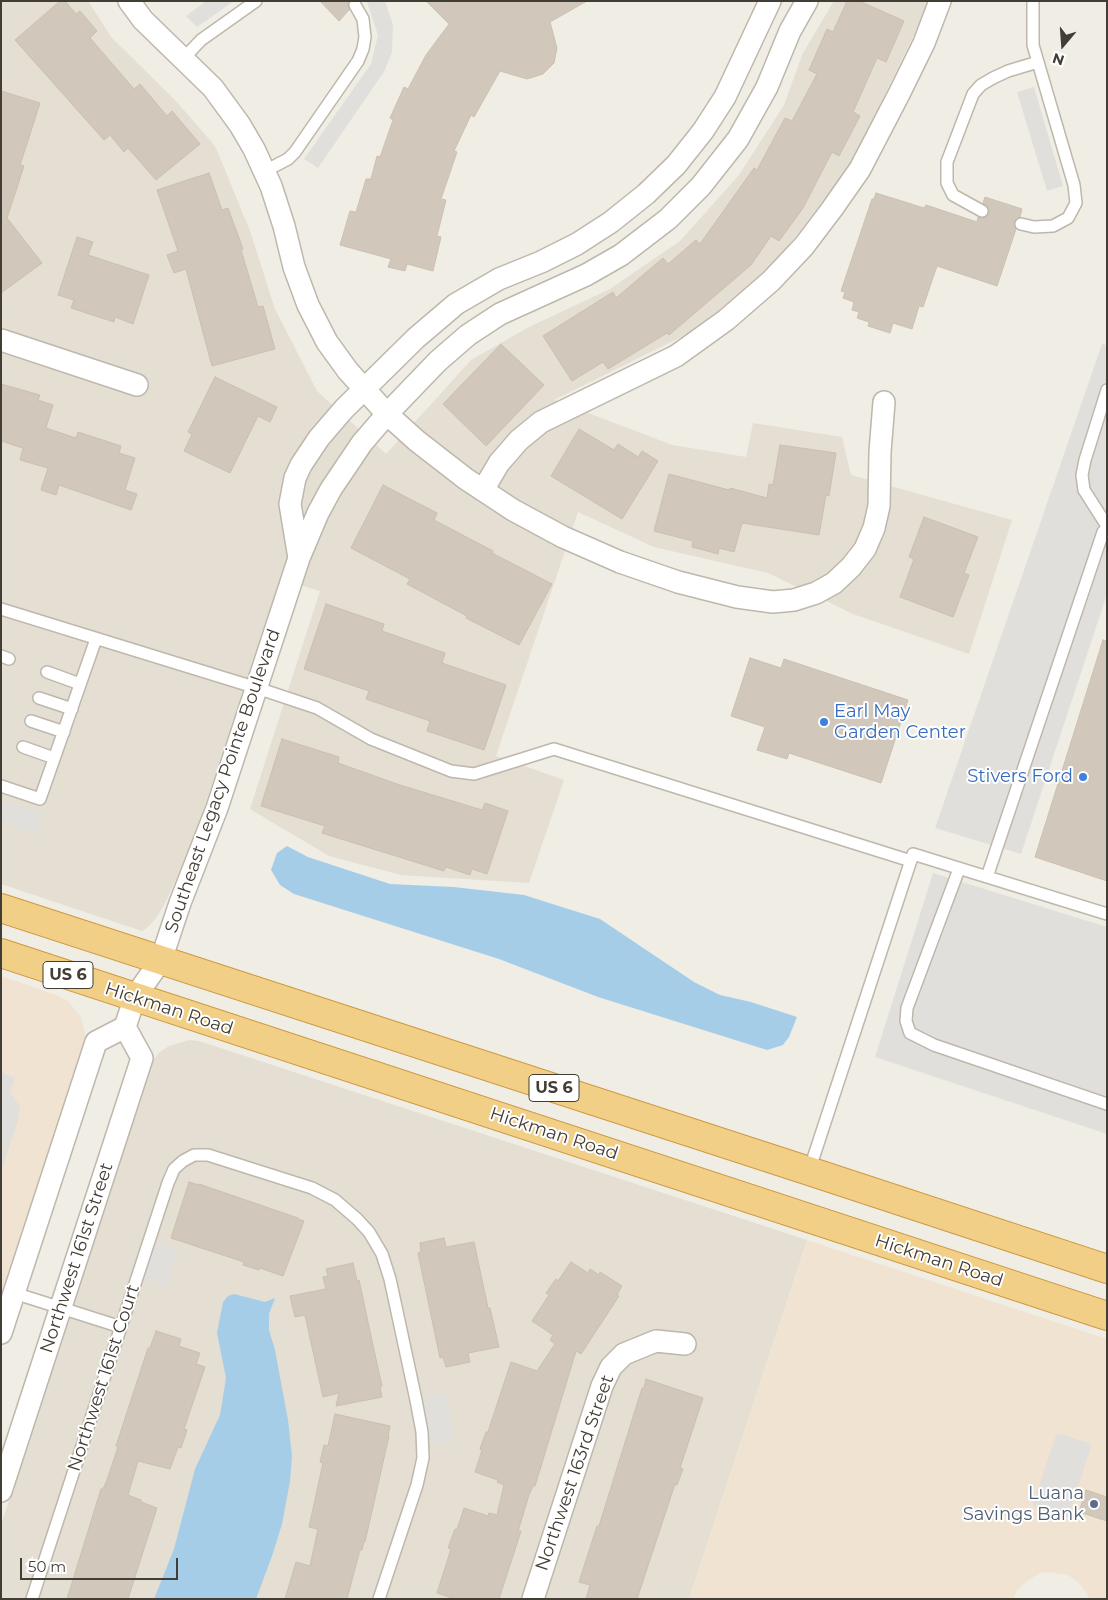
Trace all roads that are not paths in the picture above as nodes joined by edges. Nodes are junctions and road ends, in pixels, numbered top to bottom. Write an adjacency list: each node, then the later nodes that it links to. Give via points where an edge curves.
1 (129, 1): 8 (street, via 143,20)
2 (256, 1): 8 (lane, via 201,40)
3 (770, 1): 15 (street, Southeast Legacy Pointe Boulevard, via 725,97 676,165 646,194 577,244 499,278 456,304)
4 (807, 1): 18 (street, Southeast Legacy Pointe Boulevard, via 767,87 738,139 701,186 668,219 621,255 586,276 500,314 468,335)
5 (940, 1): 19 (street, via 924,43 860,168 804,246 771,281 726,320 676,356 541,422 519,440)
6 (1032, 1): 9 (lane, via 1033,44)
7 (355, 4): 10 (lane, via 363,20 365,36 358,61 295,152)
8 (184, 59): 10 (street, via 213,88 240,124)
9 (1038, 62): 11 (lane, via 1008,71 982,85 973,94 966,111 947,162 947,183 953,195); 12 (lane, via 1074,185 1076,203 1068,218 1054,226)
10 (265, 171): 15 (street, via 308,305 328,342)
11 (982, 211)
12 (1021, 224)
13 (1, 340): 14 (street)
14 (137, 384)
15 (364, 390): 18 (street); 21 (street, Southeast Legacy Pointe Boulevard, via 319,438 295,478 290,504)
16 (1107, 390): 20 (lane, via 1082,475 1084,490)
17 (884, 402): 19 (street, via 879,506 865,549 852,567 834,583 794,600 773,602 737,597 678,582 620,562 563,537)
18 (386, 414): 19 (street); 21 (street, Southeast Legacy Pointe Boulevard, via 331,489)
19 (482, 490)
20 (1107, 527): 36 (lane)
21 (299, 558): 26 (street, Southeast Legacy Pointe Boulevard)
22 (1, 609): 23 (lane)
23 (96, 639): 25 (lane); 26 (lane)
24 (47, 672): 25 (lane)
25 (80, 684): 28 (lane)
26 (257, 688): 34 (lane, via 317,708 371,739 450,771 474,774 554,749); 40 (street, Southeast Legacy Pointe Boulevard)
27 (39, 698): 28 (lane)
28 (72, 708): 30 (lane)
29 (31, 721): 30 (lane)
30 (64, 732): 32 (lane)
31 (23, 747): 32 (lane)
32 (54, 758): 33 (lane, via 40,799)
33 (1, 786)
34 (911, 861): 35 (lane, via 913,854); 44 (lane)
35 (959, 869): 36 (lane); 43 (lane, via 906,1008 910,1033 934,1045)
36 (988, 877): 38 (lane)
37 (1, 908): 40 (highway, US 6)
38 (1107, 914)
39 (1, 953): 41 (highway, Hickman Road / US 6)
40 (161, 960): 41 (street, Southeast Legacy Pointe Boulevard); 44 (highway, US 6)
41 (135, 997): 42 (street); 48 (highway, Hickman Road / US 6)
42 (124, 1027): 46 (street, via 96,1042); 47 (street, Northwest 161st Street, via 142,1058)
43 (1107, 1104)
44 (809, 1171): 45 (highway, US 6)
45 (1107, 1269)
46 (9, 1295): 47 (lane); 50 (street)
47 (61, 1308): 49 (lane); 52 (street, Northwest 161st Street)
48 (1107, 1316)
49 (121, 1327): 53 (lane, Northwest 161st Court); 54 (lane, Northwest 161st Court, via 168,1182 174,1169 194,1155 208,1155 312,1188 335,1200 357,1219 382,1254 390,1280 422,1432 423,1458 417,1485)
50 (1, 1333)
51 (685, 1344): 55 (street, Northwest 163rd Street, via 656,1342 624,1354 611,1367)
52 (1, 1492)
53 (32, 1599)
54 (380, 1599)
55 (533, 1599)

